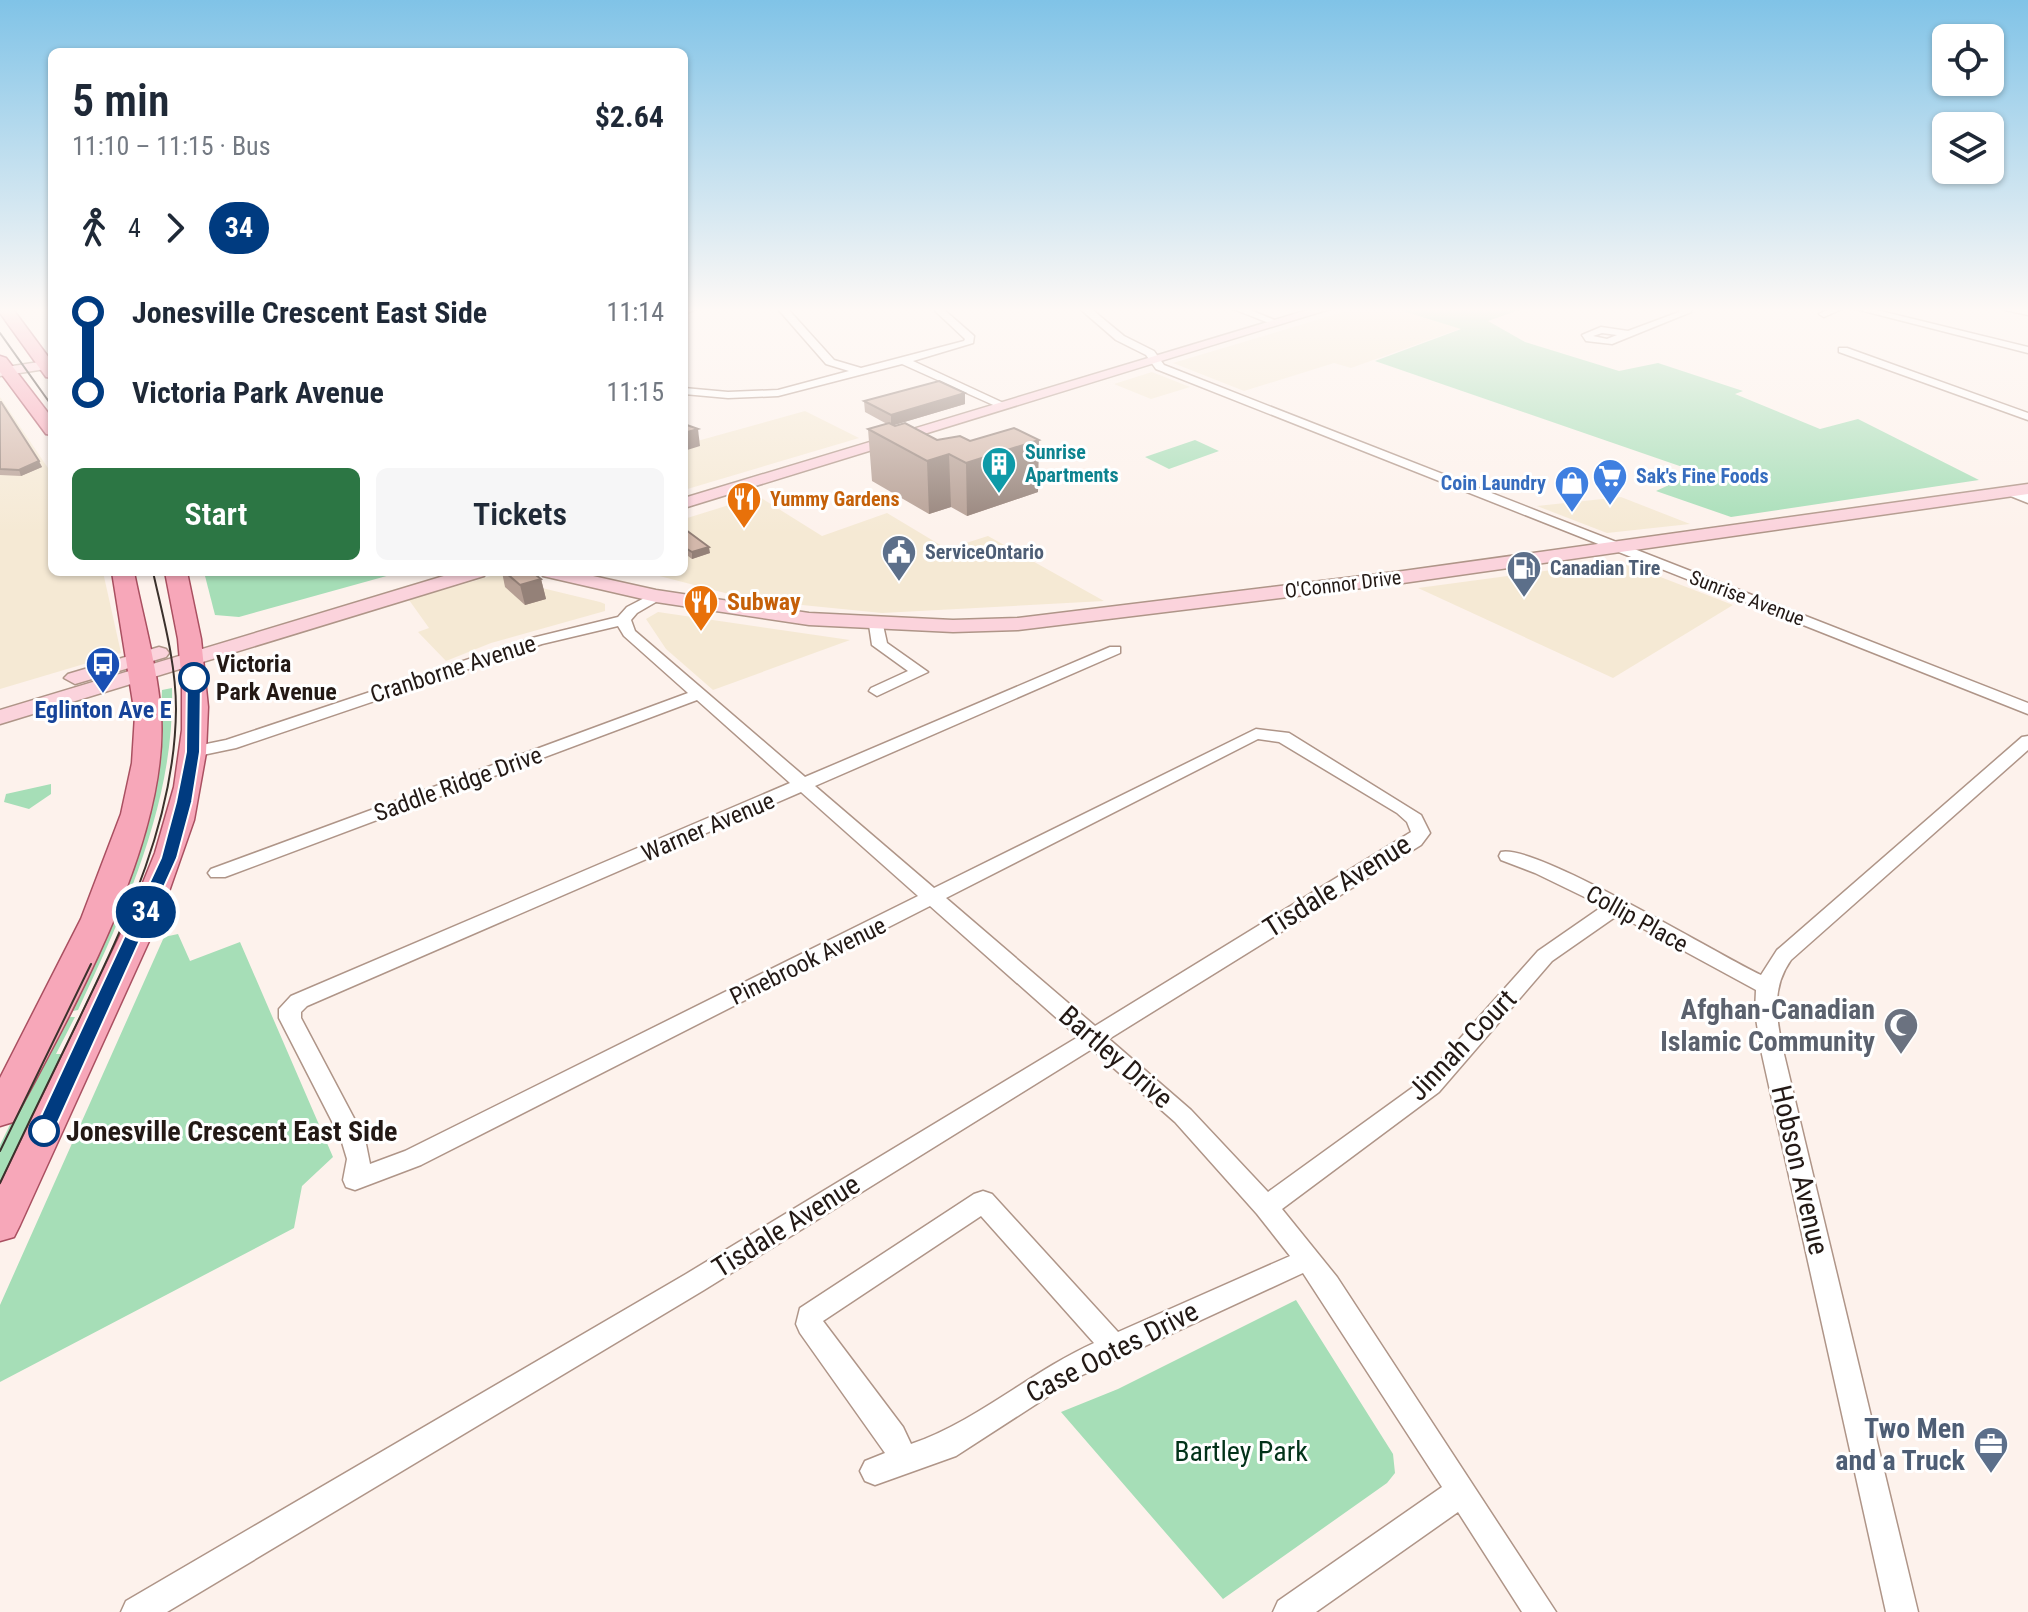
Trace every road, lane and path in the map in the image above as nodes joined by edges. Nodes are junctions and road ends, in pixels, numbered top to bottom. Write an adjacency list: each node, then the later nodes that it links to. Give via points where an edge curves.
1 (14, 383): 10 (main road)
2 (815, 383): 7 (street, via 767,394)
3 (954, 383): 8 (street)
4 (1080, 383): 8 (main road)
5 (1202, 383): 13 (street, Sunrise Avenue)
6 (1936, 383): 9 (street)
7 (688, 392)
8 (1004, 406): 12 (main road)
9 (2028, 417)
10 (48, 425)
11 (2023, 493): 13 (main road, O'Connor Drive)
12 (688, 502)
13 (1613, 546): 22 (main road, O'Connor Drive, via 1084,618 966,626); 29 (street, Sunrise Avenue)
14 (124, 576): 25 (main road)
15 (177, 576): 24 (main road)
16 (423, 576): 24 (main road)
17 (463, 576): 24 (main road)
18 (568, 576): 20 (main road, O'Connor Drive)
19 (604, 576): 20 (main road, O'Connor Drive)
20 (656, 596): 21 (street); 22 (main road, O'Connor Drive)
21 (623, 620): 27 (street, Bartley Drive, via 629,633); 32 (street, Cranborne Avenue, via 537,641)
22 (876, 625): 26 (street, via 880,645 920,672)
23 (1115, 650): 33 (street, Warner Avenue)
24 (192, 651): 25 (main road); 32 (main road)
25 (140, 667): 28 (main road); 30 (main road); 41 (main road, via 149,734 132,825 104,903)
26 (877, 691)
27 (699, 694): 33 (street, Bartley Drive); 36 (street, Saddle Ridge Drive)
28 (0, 700)
29 (2028, 709)
30 (0, 717)
31 (2028, 741): 39 (street, via 1784,955)
32 (193, 752): 44 (main road, via 169,858)
33 (804, 786): 37 (street, Bartley Drive); 42 (street, Warner Avenue, via 299,1001 290,1009 290,1018 353,1139 359,1159)
34 (1419, 825): 37 (street, Pinebrook Avenue, via 1403,809 1283,737 1256,734); 40 (street, Tisdale Avenue, via 1421,833 1414,841)
35 (1508, 856): 38 (street, Collip Place, via 1545,868)
36 (218, 873)
37 (932, 899): 40 (street, Bartley Drive); 42 (street, Pinebrook Avenue, via 413,1158)
38 (1615, 907): 39 (street, Collip Place); 43 (street, Jinnah Court, via 1545,956 1431,1086)
39 (1765, 986): 53 (street, Hobson Avenue, via 1769,1036)
40 (1092, 1036): 43 (street, Bartley Drive, via 1183,1116); 50 (street, Tisdale Avenue, via 695,1282)
41 (0, 1112)
42 (355, 1180)
43 (1266, 1207): 45 (street, Bartley Drive)
44 (0, 1225)
45 (1309, 1260): 46 (street, Case Ootes Drive); 49 (street, Bartley Drive)
46 (1114, 1346): 47 (street, Case Ootes Drive, via 1068,1368 946,1446); 47 (street, via 983,1201 809,1316 809,1324 893,1437)
47 (904, 1462): 48 (street, Case Ootes Drive)
48 (875, 1471)
49 (1461, 1492): 51 (street); 52 (street, Bartley Drive)
50 (137, 1612)
51 (1289, 1612)
52 (1540, 1612)
53 (1902, 1612)

